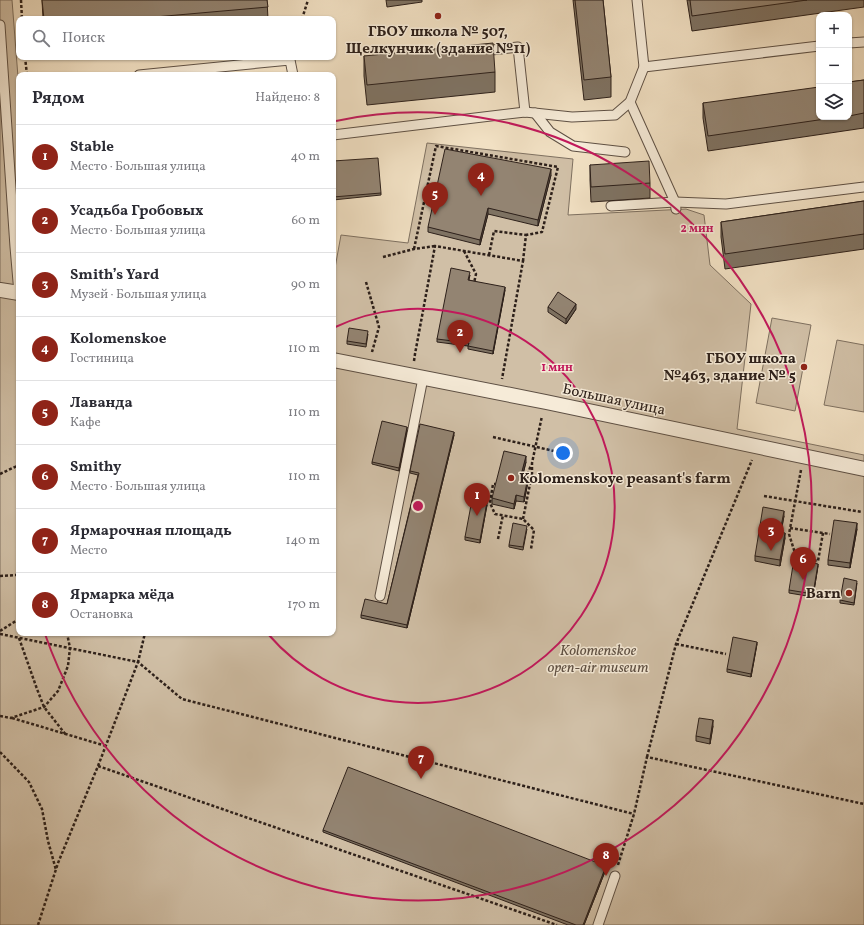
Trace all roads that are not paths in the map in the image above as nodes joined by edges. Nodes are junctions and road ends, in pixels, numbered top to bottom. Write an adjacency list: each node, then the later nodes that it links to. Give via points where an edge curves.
1 (637, 0): 9 (lane)
2 (0, 25): 12 (lane)
3 (852, 42): 4 (lane)
4 (864, 42)
5 (816, 46): 9 (lane)
6 (471, 52): 14 (lane, via 518,47)
7 (290, 60): 10 (lane)
8 (290, 60): 11 (lane)
9 (644, 67): 13 (lane)
10 (169, 72)
11 (292, 72)
12 (2, 89): 21 (lane)
13 (630, 102): 15 (lane, via 615,115 572,117); 20 (lane)
14 (525, 112): 15 (lane); 16 (lane)
15 (535, 113): 17 (lane, via 550,132 573,146)
16 (336, 135)
17 (625, 152)
18 (864, 187): 20 (lane, via 726,204)
19 (611, 206): 20 (lane)
20 (676, 206)
21 (16, 257)
22 (0, 290): 23 (street)
23 (16, 293)
24 (336, 360): 25 (street, Большая улица)
25 (418, 377): 26 (street, Большая улица); 27 (lane)
26 (864, 469)
27 (380, 596)
28 (615, 876): 29 (lane)
29 (598, 925)

